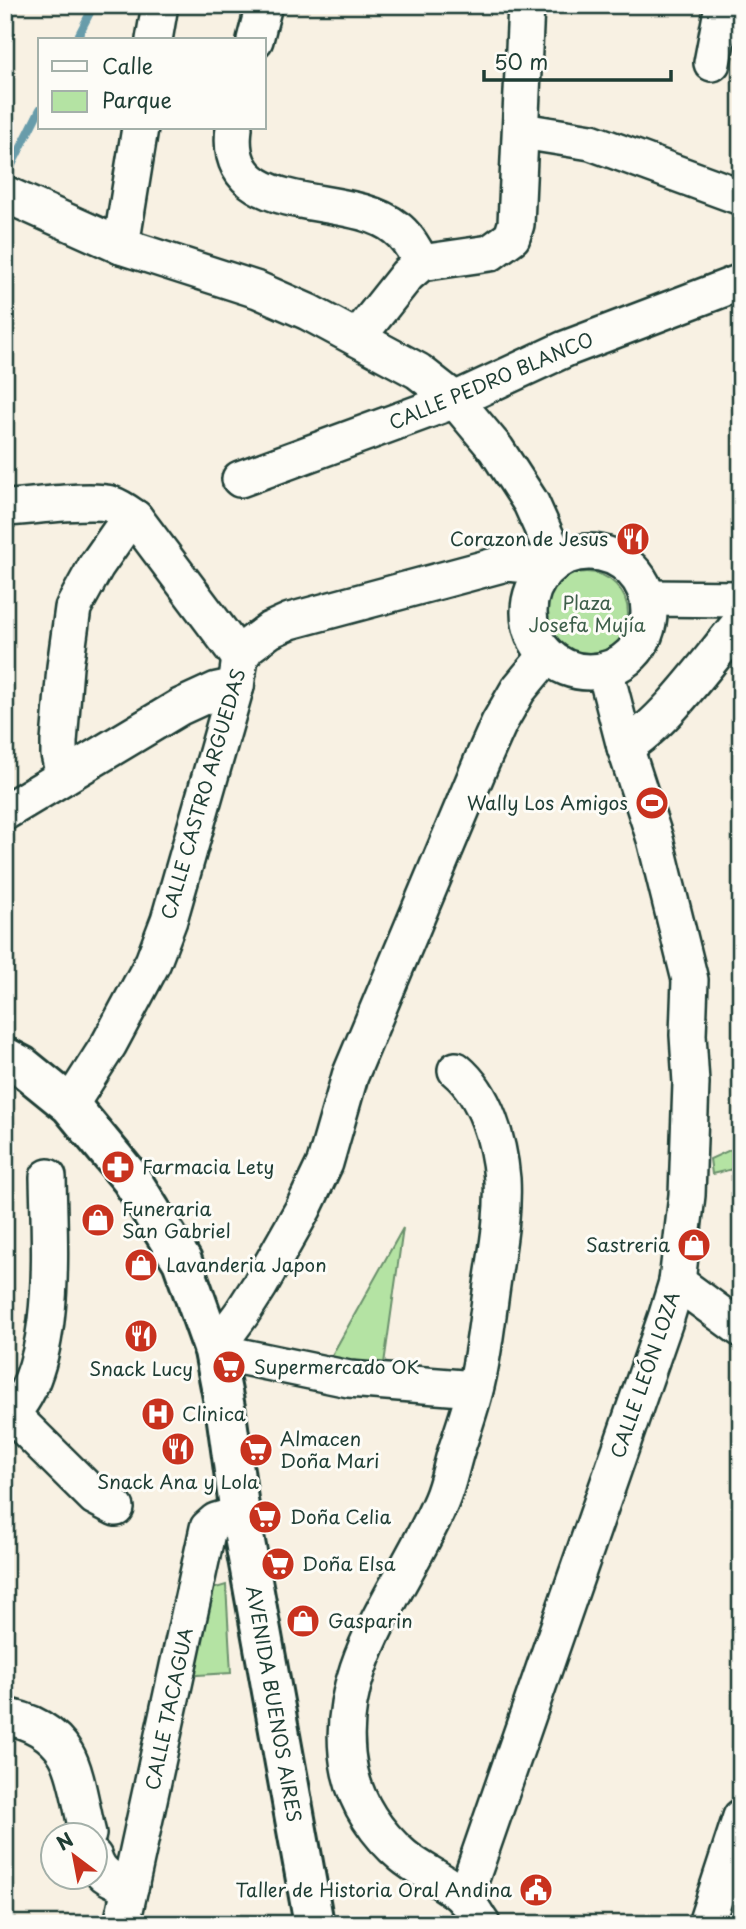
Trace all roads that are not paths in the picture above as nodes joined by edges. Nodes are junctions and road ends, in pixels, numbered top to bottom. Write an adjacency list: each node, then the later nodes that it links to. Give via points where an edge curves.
1 (160, 5): 5 (street)
2 (264, 5): 6 (street)
3 (526, 5): 10 (street)
4 (723, 5): 7 (street)
5 (154, 38)
6 (256, 38)
7 (712, 63)
8 (140, 130): 13 (street)
9 (234, 130): 14 (street, via 238,168 252,183 290,199 376,217 395,227)
10 (522, 131): 12 (street, via 591,142); 14 (street, via 512,237 490,253)
11 (5, 194): 13 (street)
12 (741, 197)
13 (121, 246): 16 (street, via 258,290)
14 (421, 263): 16 (street)
15 (741, 282): 17 (street, CALLE PEDRO BLANCO, via 565,349)
16 (357, 338): 17 (street, via 418,371)
17 (455, 400): 18 (street, CALLE PEDRO BLANCO); 21 (street, via 496,449 531,503)
18 (240, 479)
19 (5, 508): 20 (street, via 96,502 111,504)
20 (135, 518): 27 (street); 29 (street, via 96,566 73,608 59,742)
21 (550, 567): 22 (street, via 576,554 595,552 613,557 641,581); 25 (street, via 533,590 529,608 530,626); 27 (street, CALLE CASTRO ARGUEDAS, via 506,563 289,621 258,638)
22 (648, 598): 23 (street); 26 (street, via 644,636 633,652)
23 (741, 599)
24 (741, 622): 28 (street, via 663,715)
25 (547, 655): 26 (street, via 582,672); 37 (street, via 518,690 482,761 349,1076 325,1163 242,1313)
26 (605, 670): 28 (street, CALLE LEÓN LOZA)
27 (238, 672): 29 (street, via 217,690); 33 (street, CALLE CASTRO ARGUEDAS, via 169,920 153,962)
28 (625, 747): 35 (street, CALLE LEÓN LOZA, via 690,980 687,1195)
29 (64, 776): 30 (street)
30 (5, 811)
31 (5, 1057): 33 (main road, AVENIDA BUENOS AIRES)
32 (456, 1070): 38 (street, via 467,1079 485,1111 502,1178 499,1240)
33 (70, 1105): 37 (main road, AVENIDA BUENOS AIRES, via 131,1180 182,1261)
34 (48, 1177): 39 (street, via 46,1325 31,1385)
35 (677, 1282): 36 (street); 47 (street, CALLE LEÓN LOZA)
36 (741, 1329)
37 (214, 1351): 38 (street, via 349,1378); 41 (main road, AVENIDA BUENOS AIRES)
38 (475, 1389): 47 (street, via 441,1500 359,1663 345,1738 350,1773 362,1807 377,1828 402,1855)
39 (8, 1416): 40 (street, via 95,1497)
40 (116, 1508)
41 (240, 1514): 46 (street, CALLE TACAGUA, via 208,1528); 49 (main road, AVENIDA BUENOS AIRES)
42 (5, 1717): 44 (street, via 37,1727 66,1754)
43 (741, 1817): 50 (street)
44 (84, 1820)
45 (108, 1877): 46 (street)
46 (131, 1885): 48 (street, CALLE TACAGUA)
47 (473, 1911)
48 (122, 1924)
49 (314, 1924)
50 (706, 1924)

